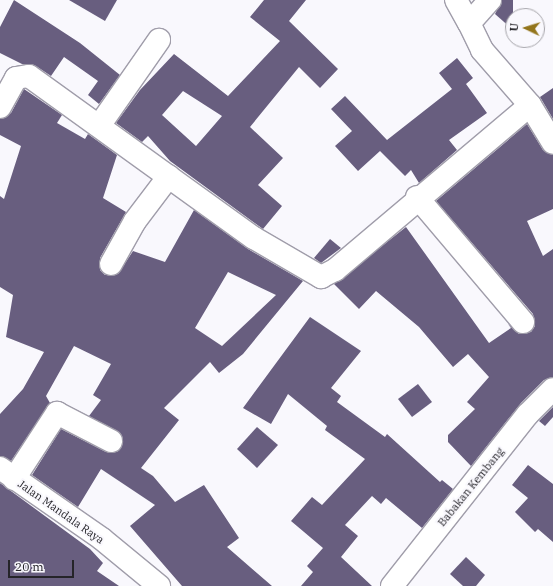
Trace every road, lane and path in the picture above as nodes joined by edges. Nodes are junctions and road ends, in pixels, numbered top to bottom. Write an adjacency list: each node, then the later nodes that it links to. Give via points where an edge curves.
1 (456, 0): 3 (street)
2 (490, 0): 3 (street)
3 (469, 23): 5 (street, via 482,50)
4 (159, 40): 7 (street)
5 (530, 105): 8 (street); 10 (street)
6 (0, 108): 7 (street, via 16,78 28,76)
7 (99, 126): 9 (street)
8 (553, 143)
9 (169, 176): 10 (street, via 254,238 321,277 335,270); 11 (street, via 135,221)
10 (417, 197): 12 (street)
11 (111, 264)
12 (523, 322)
13 (553, 389): 17 (street, Babakan Kembang, via 528,414)
14 (110, 441): 15 (street, via 57,413)
15 (7, 474): 16 (street, Jalan Mandala Raya, via 102,539)
16 (159, 586)
17 (392, 586)

